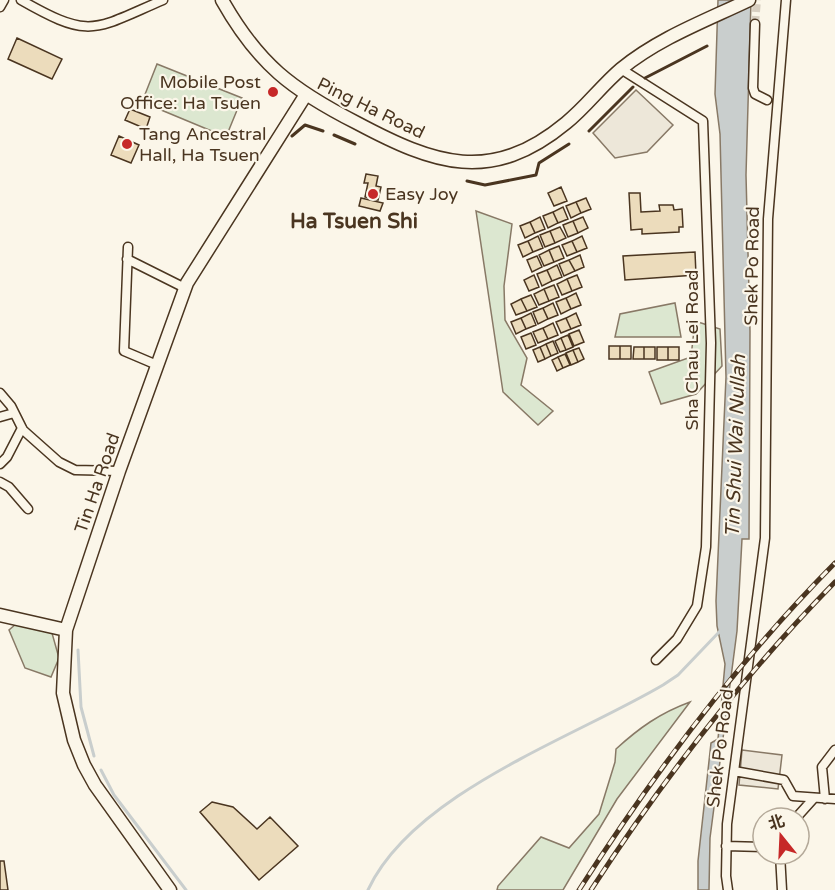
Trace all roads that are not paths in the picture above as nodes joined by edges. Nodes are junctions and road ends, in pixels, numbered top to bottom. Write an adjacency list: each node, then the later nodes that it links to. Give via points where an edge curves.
1 (4, 0): 7 (street)
2 (21, 0): 3 (street, via 59,21 85,27 110,23)
3 (163, 0)
4 (222, 0): 10 (street, Ping Ha Road, via 259,55)
5 (748, 0): 9 (street, Ping Ha Road, via 651,47)
6 (786, 0): 28 (street, Shek Po Road, via 768,219 765,538)
7 (0, 7)
8 (755, 24): 11 (street, via 753,88 759,97)
9 (621, 69): 10 (street, Ping Ha Road, via 567,122 539,142 490,162 471,164 416,151); 26 (street, Sha Chau Lei Road, via 703,121 711,343 706,547 697,606 677,639)
10 (304, 96): 14 (street, Tin Ha Road, via 205,250)
11 (767, 99)
12 (128, 247): 13 (street)
13 (127, 259): 14 (street); 15 (street, via 124,351)
14 (185, 288): 15 (street, Tin Ha Road)
15 (157, 365): 21 (street, Tin Ha Road)
16 (0, 393): 17 (street)
17 (14, 413): 18 (street); 19 (street)
18 (0, 417)
19 (22, 428): 20 (street); 21 (street, via 59,462 75,470)
20 (0, 464)
21 (119, 471): 25 (street, Tin Ha Road)
22 (0, 482): 23 (street)
23 (28, 510)
24 (0, 615): 25 (street)
25 (66, 630): 35 (street, Tin Ha Road, via 63,693 74,740 95,785)
26 (656, 660)
27 (835, 750): 30 (street, via 822,767)
28 (734, 771): 29 (street, via 777,777 784,780 793,796); 32 (street, Shek Po Road)
29 (814, 798): 30 (street); 31 (street)
30 (830, 799)
31 (807, 806)
32 (726, 846): 33 (street); 36 (street, Shek Po Road)
33 (751, 847)
34 (781, 866): 37 (street)
35 (170, 890)
36 (728, 890)
37 (782, 890)

